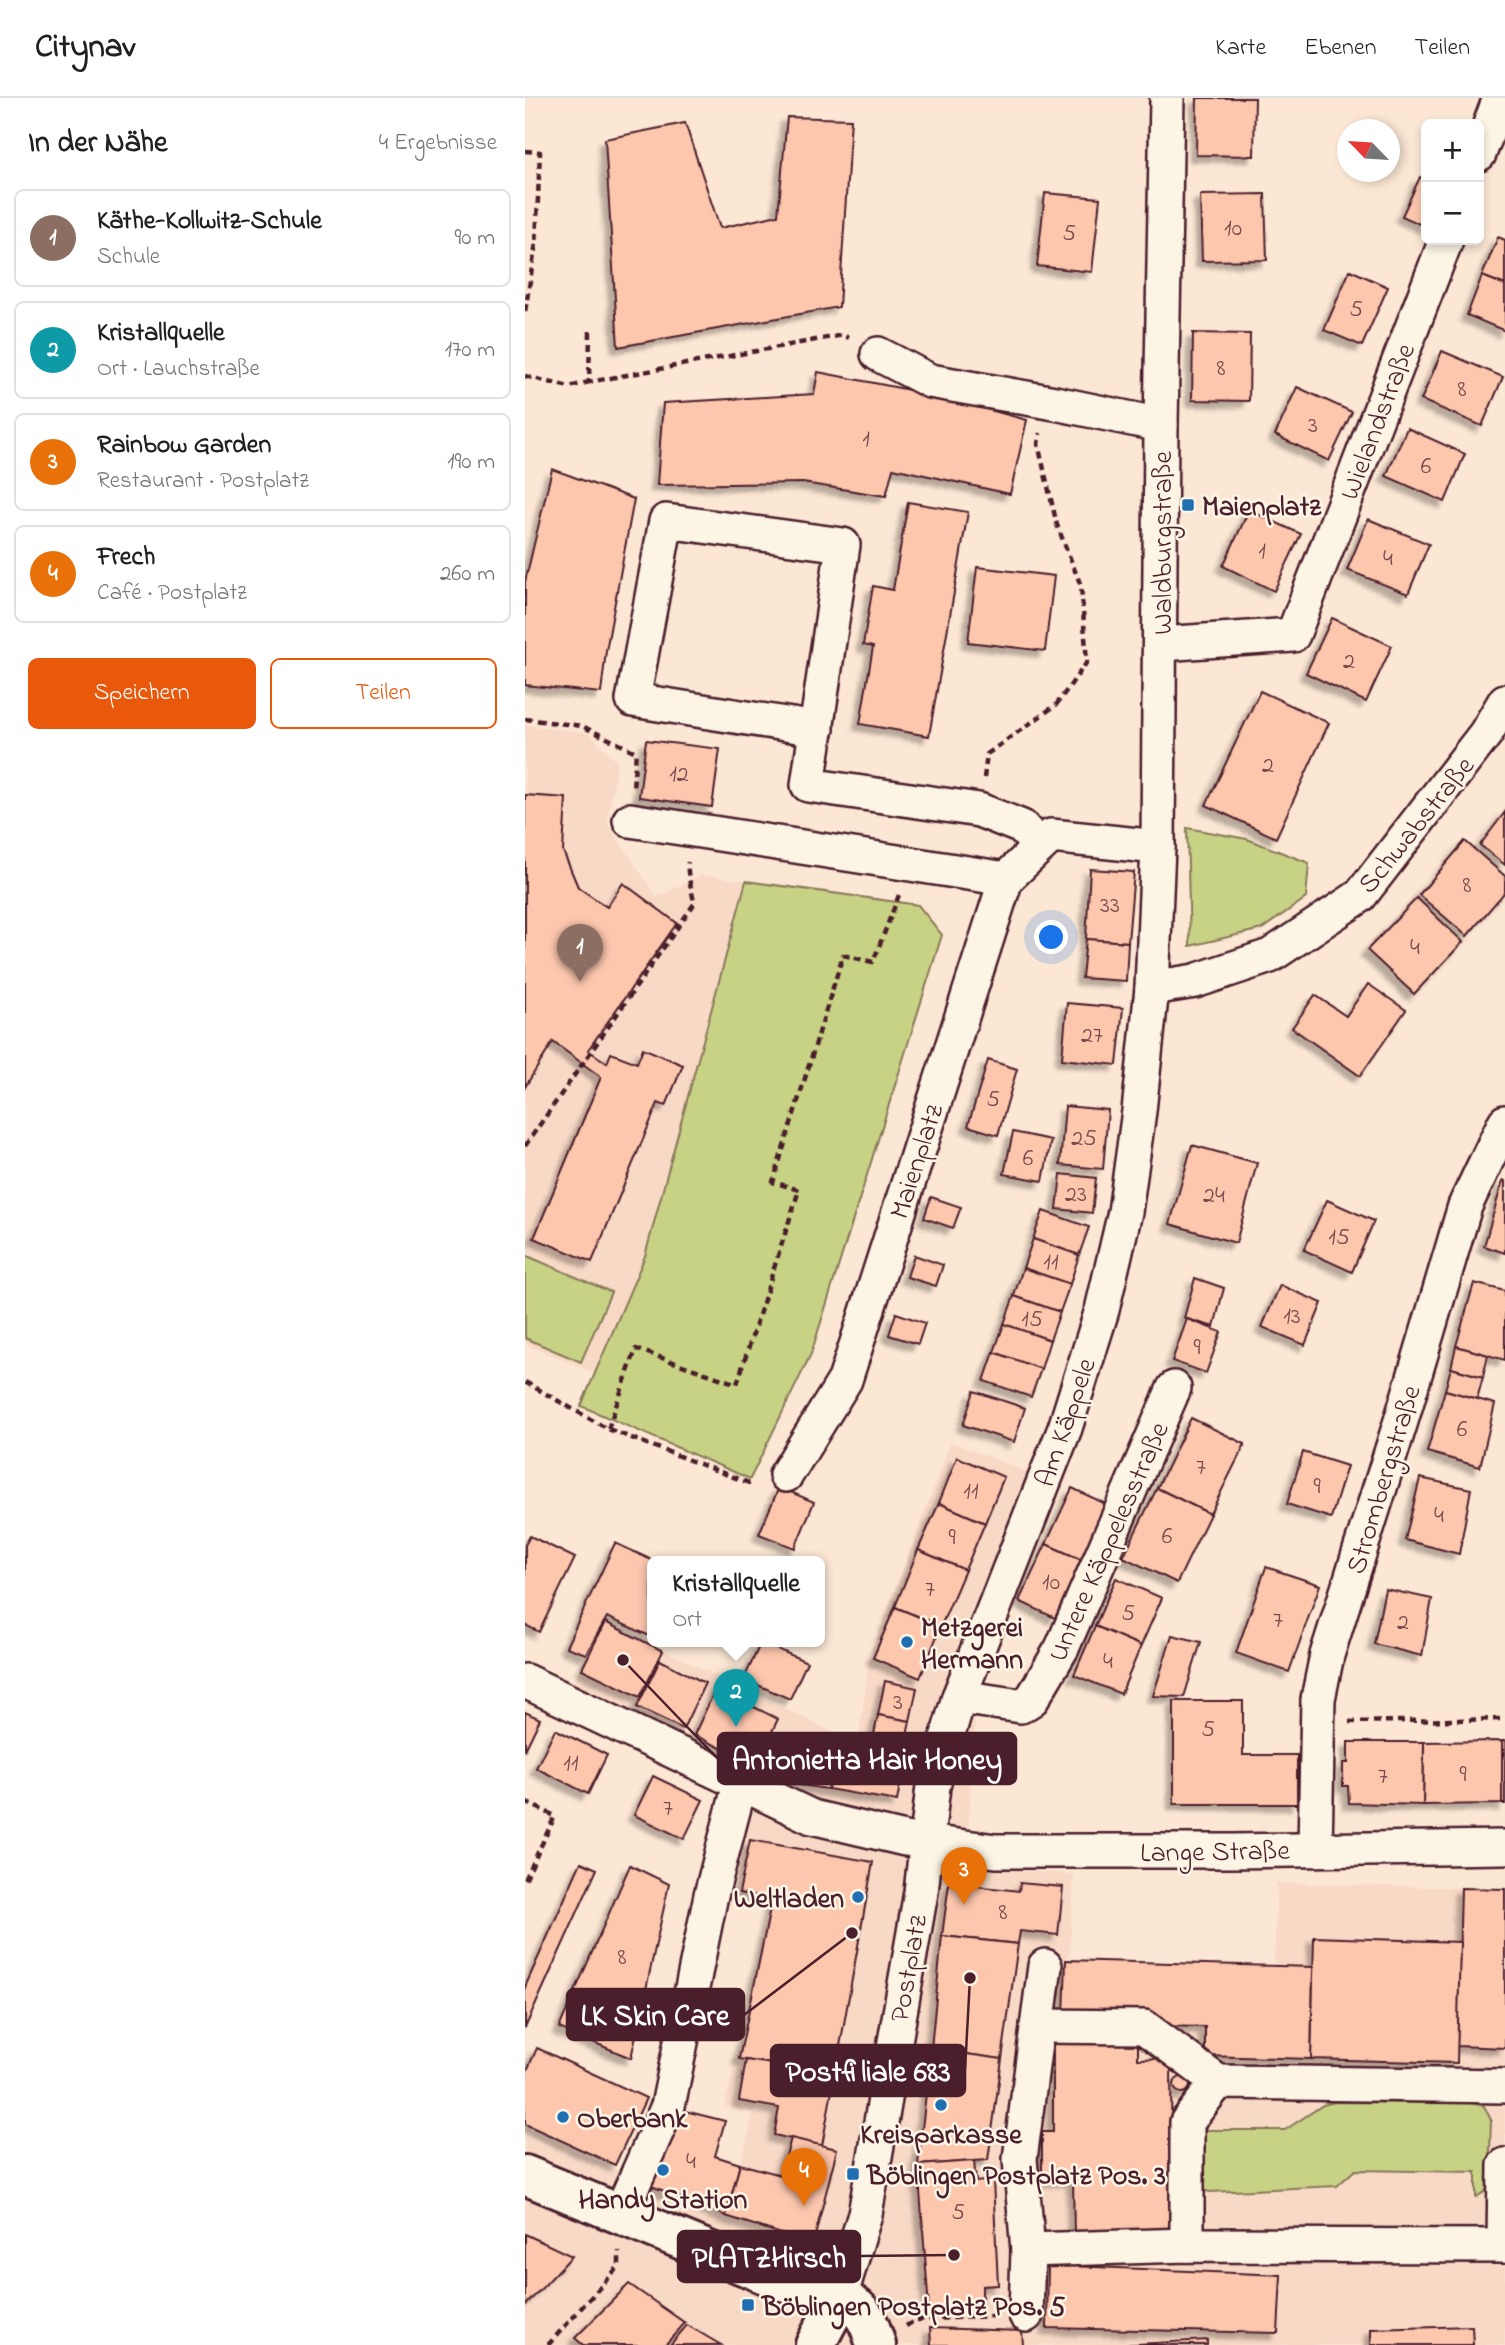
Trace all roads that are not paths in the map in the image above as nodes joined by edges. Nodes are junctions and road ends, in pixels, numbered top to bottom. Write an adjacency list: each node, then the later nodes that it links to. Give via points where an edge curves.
1 (1167, 98): 6 (street, Waldburgstraße)
2 (1500, 98): 3 (street)
3 (1484, 141)
4 (1443, 245): 7 (street, Wielandstraße, via 1293,635)
5 (878, 354): 6 (street, via 930,381)
6 (1161, 425): 7 (street, Waldburgstraße)
7 (1161, 643): 12 (street, Waldburgstraße)
8 (1505, 701): 14 (street, Schwabstraße, via 1486,733 1360,896 1270,956 1195,981)
9 (817, 729): 9 (street, via 843,545 666,521 633,700); 11 (street, via 808,785 979,810 1022,827)
10 (630, 820): 13 (street)
11 (1039, 846): 12 (street, via 1051,836); 13 (street, Maienplatz)
12 (1158, 847): 14 (street, Waldburgstraße)
13 (1006, 879): 17 (street, Maienplatz, via 845,1380)
14 (1152, 988): 19 (street, Am Käppele, via 1125,1212 1102,1310 1065,1428)
15 (1505, 1122): 23 (street, Strombergstraße, via 1465,1206 1327,1655 1318,1699)
16 (1174, 1388): 19 (street, Untere Käppelesstraße, via 1044,1683 1021,1706)
17 (786, 1475)
18 (525, 1681): 20 (street, Lange Straße)
19 (959, 1698): 21 (street, Am Käppele, via 933,1786)
20 (740, 1784): 21 (street, Lange Straße, via 812,1817); 30 (street, via 711,1895 668,2106)
21 (926, 1842): 23 (street, Lange Straße, via 996,1851); 34 (street, Postplatz, via 865,2214)
22 (1505, 1847): 23 (street, Lange Straße)
23 (1315, 1849)
24 (1045, 1966): 25 (street)
25 (1037, 2026): 26 (street, via 1144,2027); 33 (street, via 1020,2159)
26 (1218, 2082): 27 (street); 31 (street, via 1187,2122)
27 (1505, 2086)
28 (1505, 2165): 32 (street)
29 (525, 2175): 30 (main road)
30 (620, 2214): 34 (main road, via 783,2281)
31 (1187, 2245): 32 (street); 33 (street)
32 (1504, 2246)
33 (1028, 2250): 35 (street)
34 (840, 2298): 36 (main road, Postplatz); 37 (main road, via 863,2314)
35 (1026, 2315)
36 (814, 2345)
37 (876, 2345)

